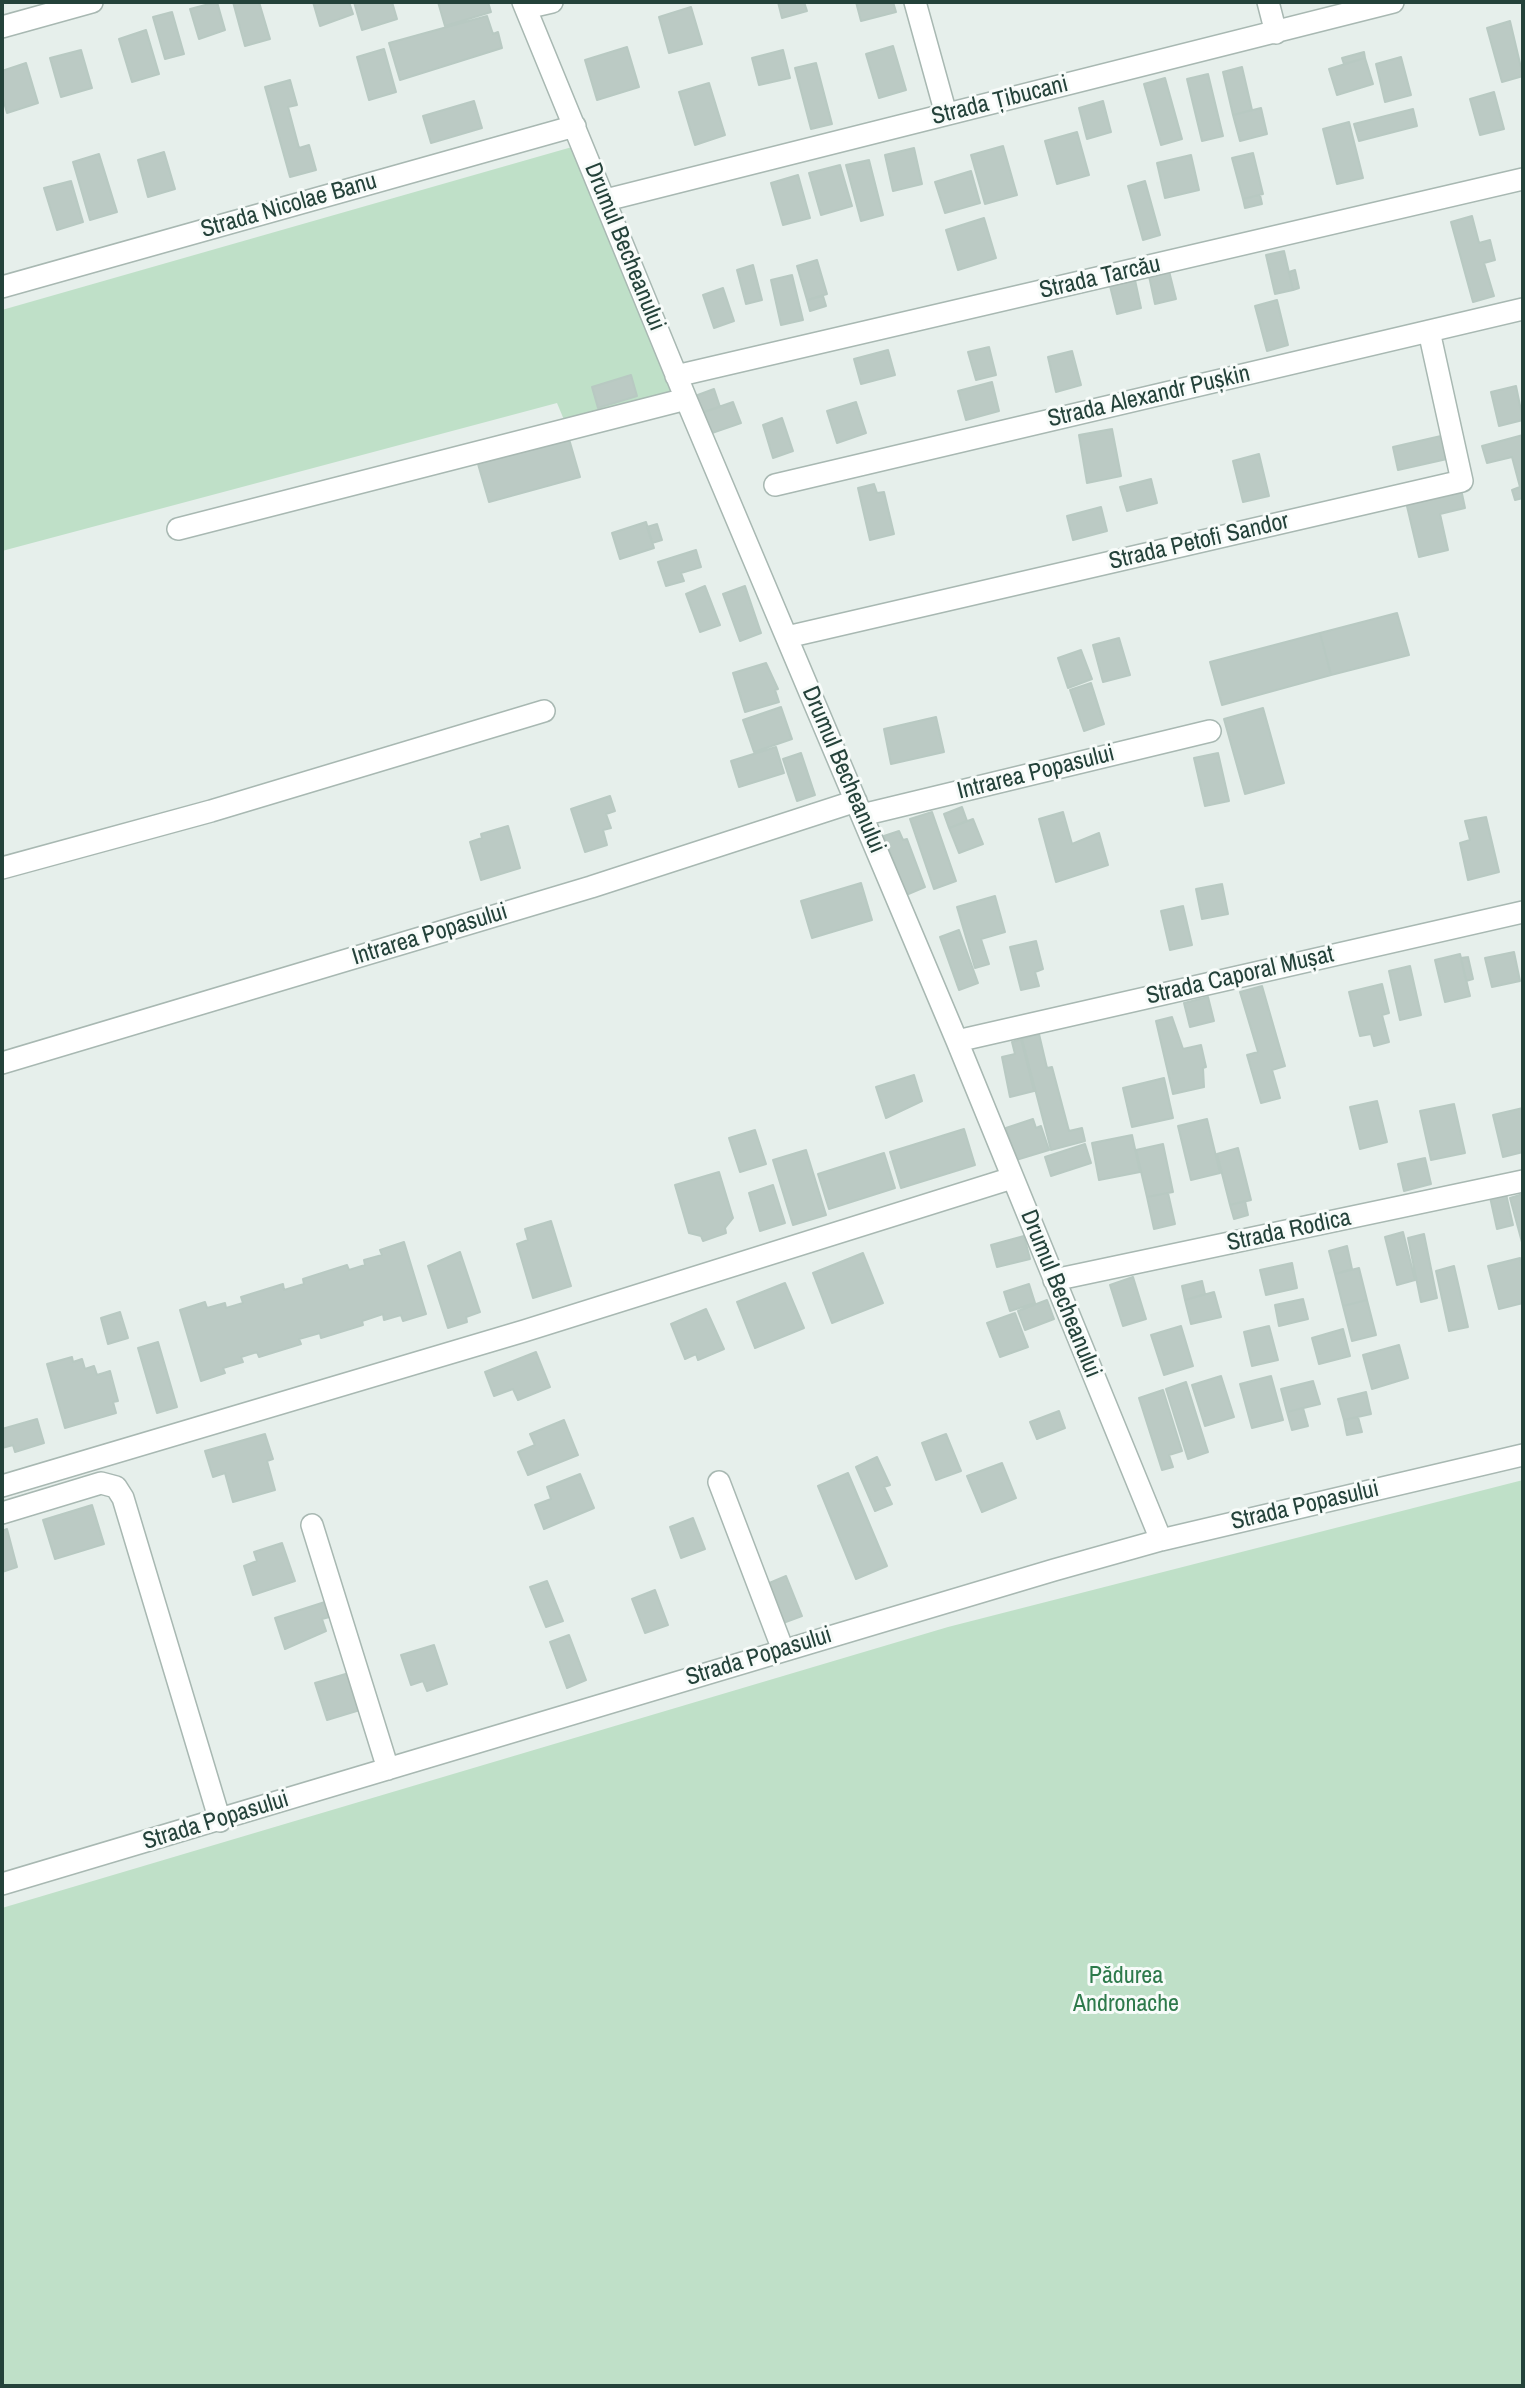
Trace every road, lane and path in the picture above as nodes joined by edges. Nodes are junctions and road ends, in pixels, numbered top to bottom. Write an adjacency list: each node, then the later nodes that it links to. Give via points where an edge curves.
1 (92, 2): 7 (street)
2 (552, 2): 6 (street)
3 (915, 2): 9 (street)
4 (1268, 2): 8 (street)
5 (1394, 2): 8 (street, Strada Țibucani)
6 (525, 5): 10 (street, Drumul Becheanului)
7 (2, 27)
8 (1276, 33): 9 (street, Strada Țibucani)
9 (946, 114): 12 (street, Strada Țibucani)
10 (575, 126): 12 (street, Drumul Becheanului); 13 (street, Strada Nicolae Banu)
11 (1523, 179): 16 (street, Strada Tarcău)
12 (606, 200): 16 (street, Drumul Becheanului)
13 (2, 287)
14 (1523, 309): 15 (street, Strada Alexandr Pușkin)
15 (1429, 331): 18 (street, Strada Alexandr Pușkin); 20 (street, Strada Petofi Sandor, via 1462,481)
16 (676, 376): 17 (street, Drumul Becheanului)
17 (686, 399): 19 (street); 20 (street, Drumul Becheanului)
18 (775, 485)
19 (178, 529)
20 (787, 637): 23 (street, Drumul Becheanului)
21 (544, 711): 24 (street)
22 (1210, 731): 23 (street, Intrarea Popasului)
23 (859, 808): 26 (street, Drumul Becheanului); 27 (street, Intrarea Popasului)
24 (2, 868)
25 (1523, 912): 26 (street, Strada Caporal Mușat)
26 (957, 1041): 28 (street, Drumul Becheanului)
27 (2, 1063)
28 (1012, 1178): 30 (street, Drumul Becheanului); 33 (street, via 524,1331)
29 (1523, 1181): 30 (street, Strada Rodica)
30 (1054, 1280): 36 (street, Drumul Becheanului)
31 (1523, 1454): 36 (street, Strada Popasului)
32 (719, 1482): 37 (street)
33 (2, 1486)
34 (2, 1513): 39 (street, via 102,1483 116,1487)
35 (312, 1525): 38 (street)
36 (1161, 1540): 37 (street, Strada Popasului)
37 (783, 1650): 38 (street, Strada Popasului)
38 (388, 1769): 39 (street, Strada Popasului)
39 (220, 1821): 40 (street, Strada Popasului)
40 (2, 1884)

